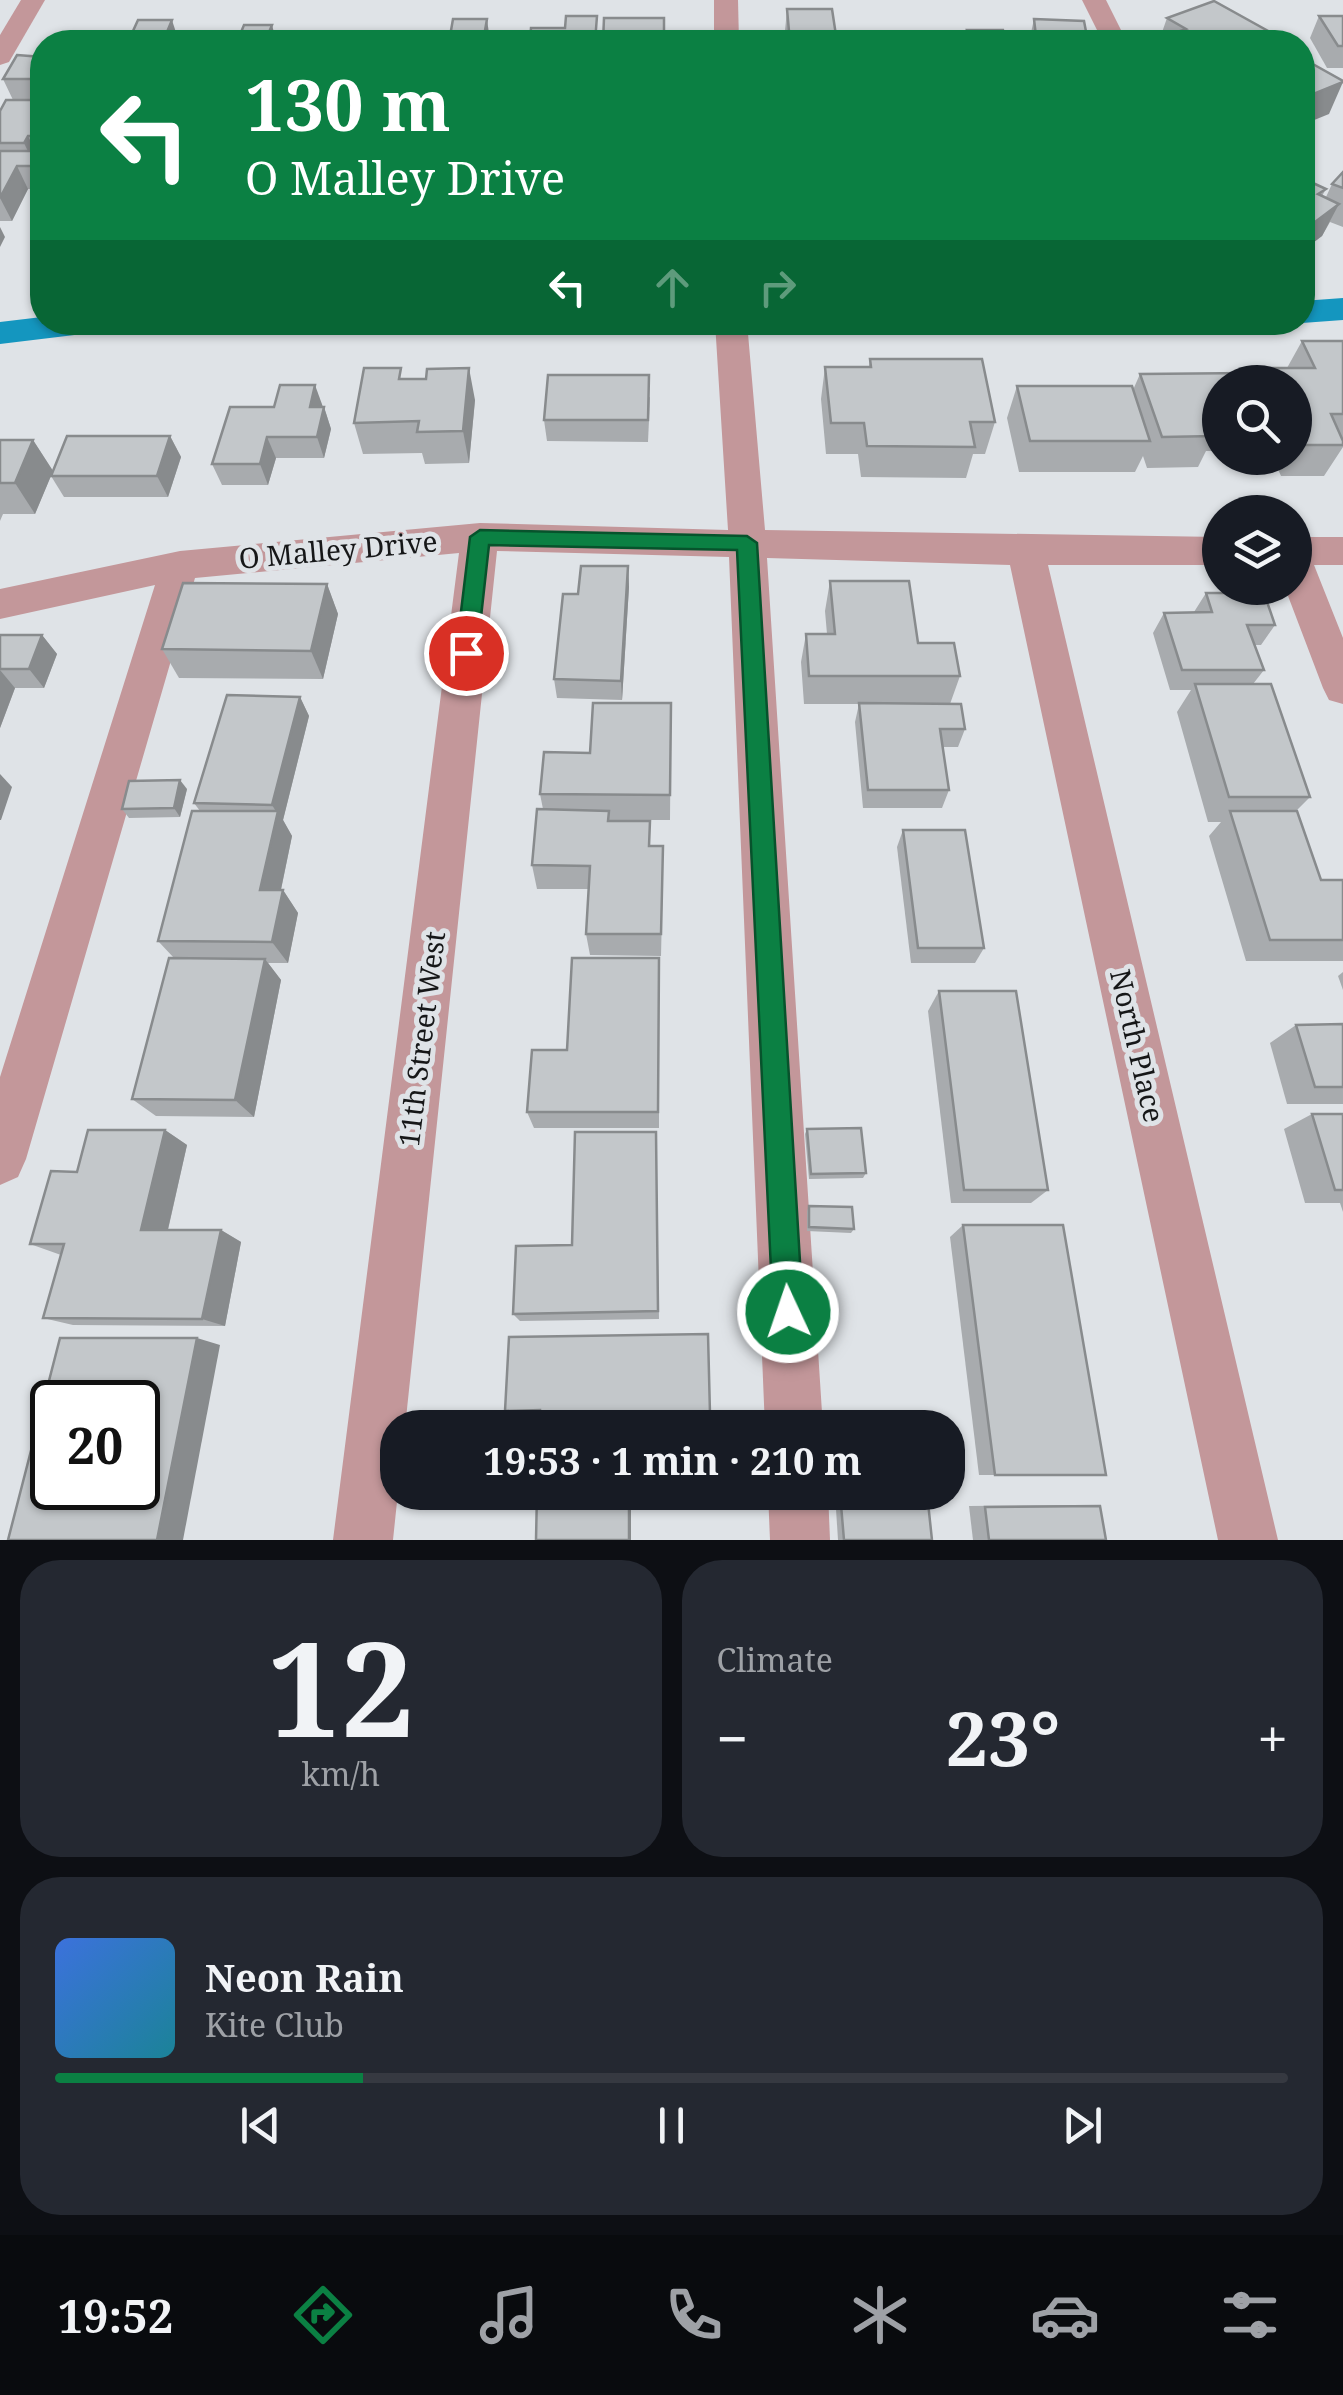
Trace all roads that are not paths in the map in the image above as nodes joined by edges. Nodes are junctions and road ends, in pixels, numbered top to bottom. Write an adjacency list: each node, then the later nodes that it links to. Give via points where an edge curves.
1 (32, 0): 6 (street)
2 (726, 0): 4 (street)
3 (1094, 0): 5 (street)
4 (727, 30)
5 (1109, 30)
6 (0, 57)
7 (732, 335): 9 (street)
8 (480, 537): 9 (street, O Malley Drive); 14 (street, O Malley Drive); 21 (street, 11th Street West)
9 (747, 543): 13 (street, O Malley Drive); 19 (street)
10 (1202, 551): 13 (street, O Malley Drive)
11 (1312, 551): 12 (street)
12 (1343, 551)
13 (1026, 552): 23 (street, North Place)
14 (180, 565): 15 (street, O Malley Drive); 18 (street)
15 (0, 604)
16 (1311, 605): 17 (street)
17 (1343, 688)
18 (0, 1159)
19 (793, 1410)
20 (799, 1510): 22 (street)
21 (364, 1540)
22 (800, 1540)
23 (1248, 1540)

